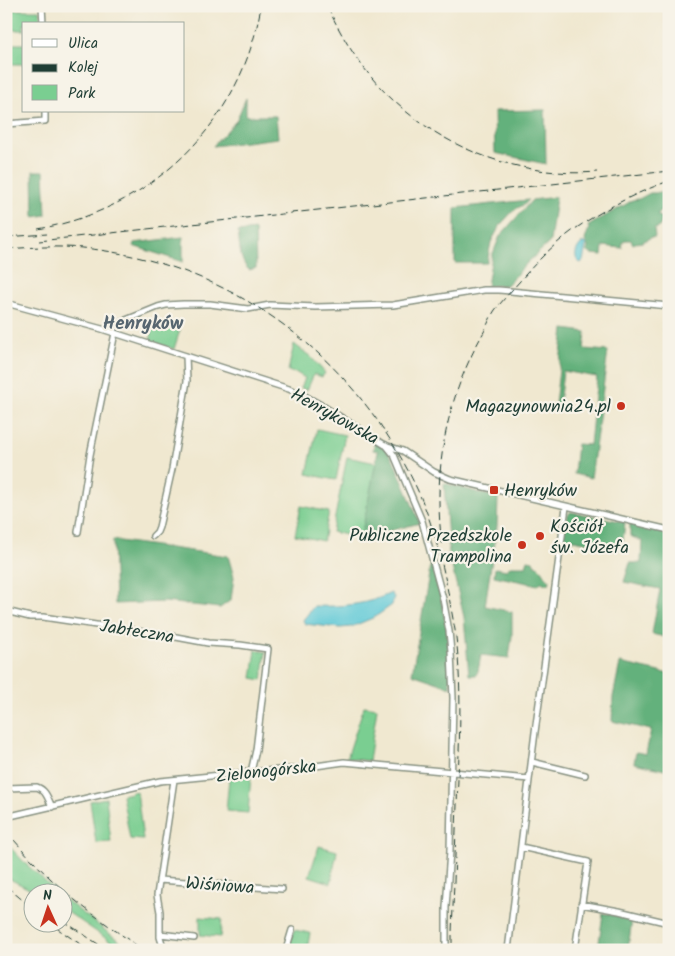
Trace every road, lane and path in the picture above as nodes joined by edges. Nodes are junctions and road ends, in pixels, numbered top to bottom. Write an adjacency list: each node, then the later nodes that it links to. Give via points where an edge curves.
1 (42, 6): 2 (street)
2 (43, 22)
3 (45, 112): 4 (street, via 45,121)
4 (6, 124)
5 (6, 303): 7 (street, Henrykowska)
6 (669, 306): 7 (street, via 499,290 392,305 270,305 248,309 174,304 126,320 115,327)
7 (113, 333): 8 (street, Henrykowska); 12 (street)
8 (186, 356): 9 (street, Henrykowska, via 306,396); 13 (street, via 188,380 172,469 159,527)
9 (385, 444): 10 (street, Henrykowska, via 450,479); 17 (street, via 394,455 422,521 443,599 451,652)
10 (566, 506): 11 (street, Henrykowska); 15 (street)
11 (669, 530)
12 (78, 532)
13 (153, 536)
14 (6, 611): 16 (street, Jabłeczna, via 202,643 268,649)
15 (532, 762): 18 (street); 19 (street)
16 (251, 772): 17 (street, Zielonogórska, via 344,762); 20 (street, Zielonogórska)
17 (452, 773): 19 (street, Zielonogórska); 34 (street)
18 (584, 775)
19 (529, 779): 24 (street)
20 (174, 780): 22 (street, Zielonogórska); 25 (street, Wiśniowa)
21 (6, 788): 22 (street, via 42,788)
22 (52, 807): 23 (street, Zielonogórska)
23 (6, 817)
24 (521, 847): 27 (street, via 588,862); 35 (street)
25 (159, 880): 26 (street, Wiśniowa); 30 (street, Wiśniowa)
26 (282, 890)
27 (582, 904): 28 (street); 36 (street)
28 (669, 923)
29 (292, 930): 33 (street)
30 (160, 934): 31 (street); 32 (street, Wiśniowa)
31 (194, 938)
32 (164, 950)
33 (286, 950)
34 (446, 950)
35 (508, 950)
36 (575, 950)

